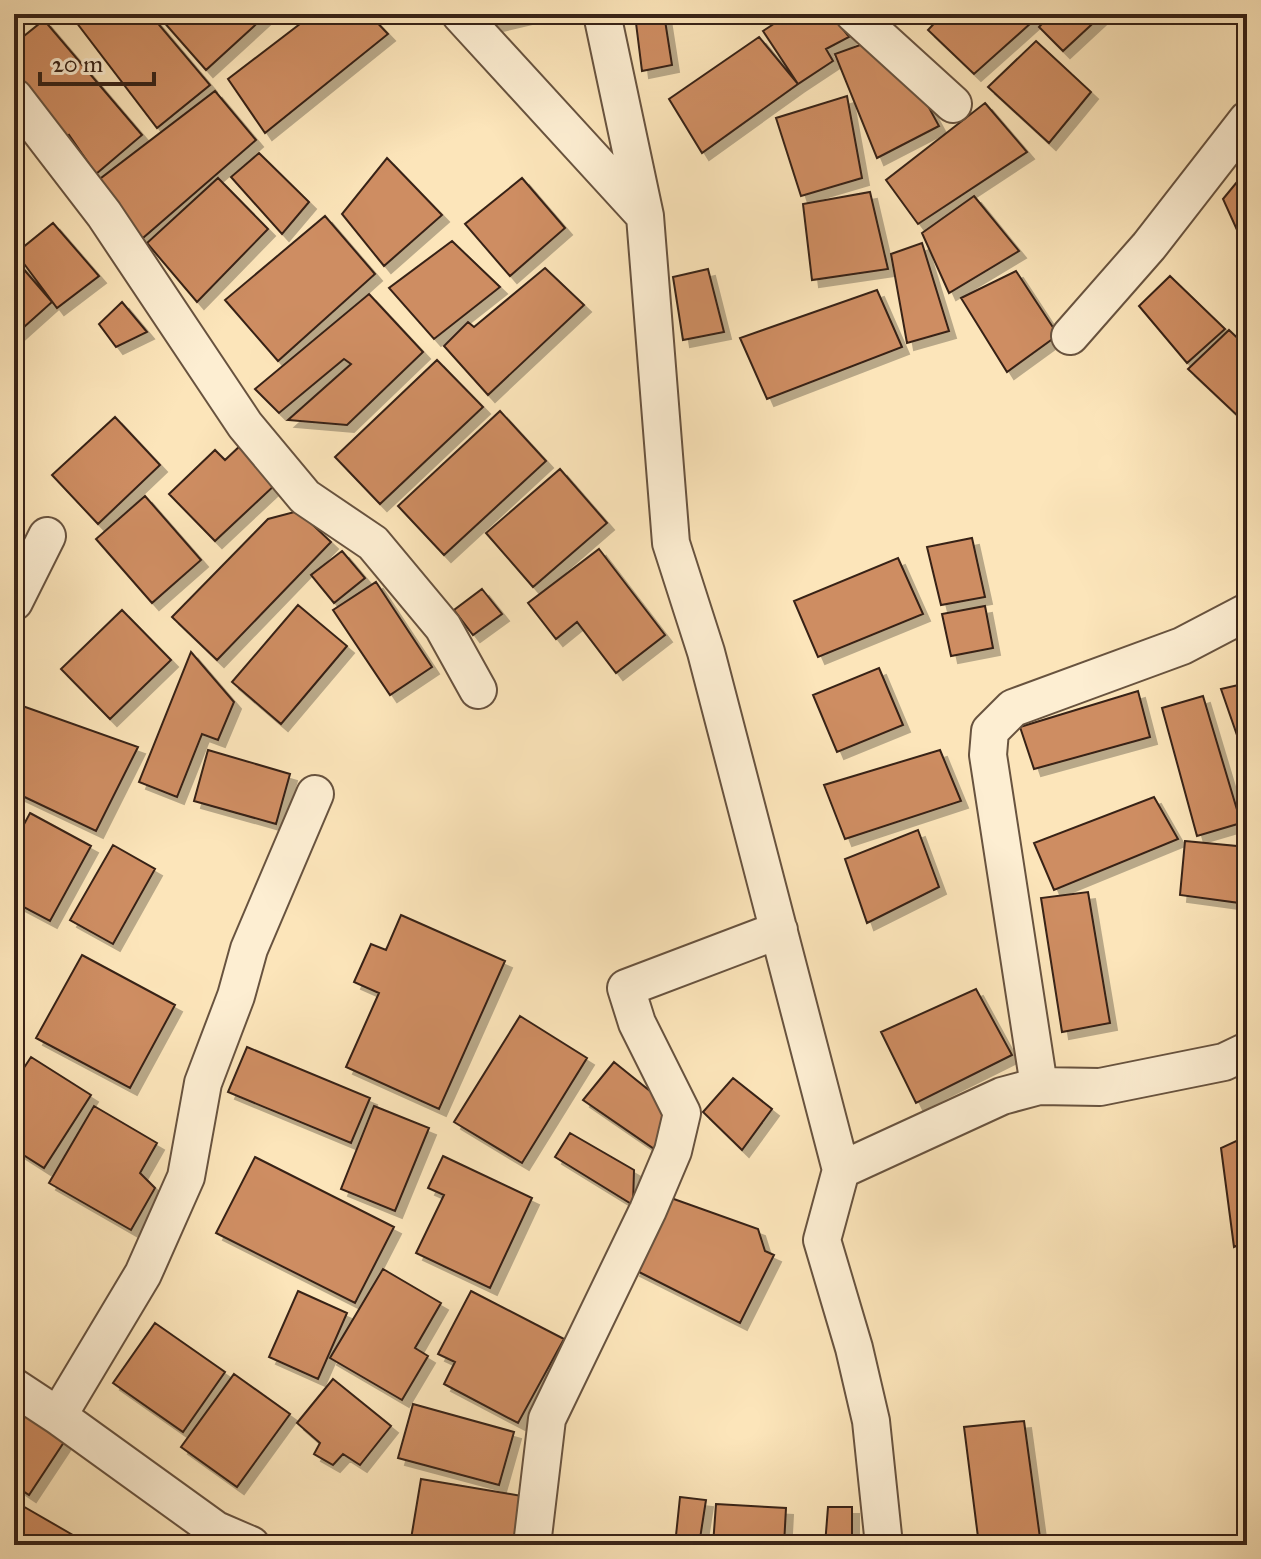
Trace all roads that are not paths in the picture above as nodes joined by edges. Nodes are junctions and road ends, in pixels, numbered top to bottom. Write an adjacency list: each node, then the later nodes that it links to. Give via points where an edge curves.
1 (460, 14): 7 (street)
2 (602, 14): 7 (street)
3 (854, 14): 5 (street)
4 (14, 97): 12 (street, via 104,214 245,425 305,497 373,543 443,627)
5 (953, 104)
6 (1247, 120): 8 (street, via 1149,246)
7 (645, 216): 14 (street, via 671,543 706,652)
8 (1070, 336)
9 (47, 536): 10 (street)
10 (14, 602)
11 (1247, 612): 16 (street, via 1182,646 1013,708 990,731 988,755)
12 (478, 690)
13 (315, 794): 19 (street, via 249,949 203,1083 186,1177 143,1274)
14 (779, 930): 17 (street); 22 (street, via 626,988 637,1023 682,1113 673,1151 648,1210 547,1419)
15 (1247, 1051): 16 (street, via 1224,1062 1100,1087)
16 (1039, 1086): 17 (street, via 1002,1096)
17 (841, 1170): 23 (street, via 822,1240 871,1421)
18 (14, 1387): 19 (street)
19 (58, 1416): 20 (street)
20 (212, 1538): 21 (street)
21 (251, 1545)
22 (532, 1545)
23 (884, 1545)

